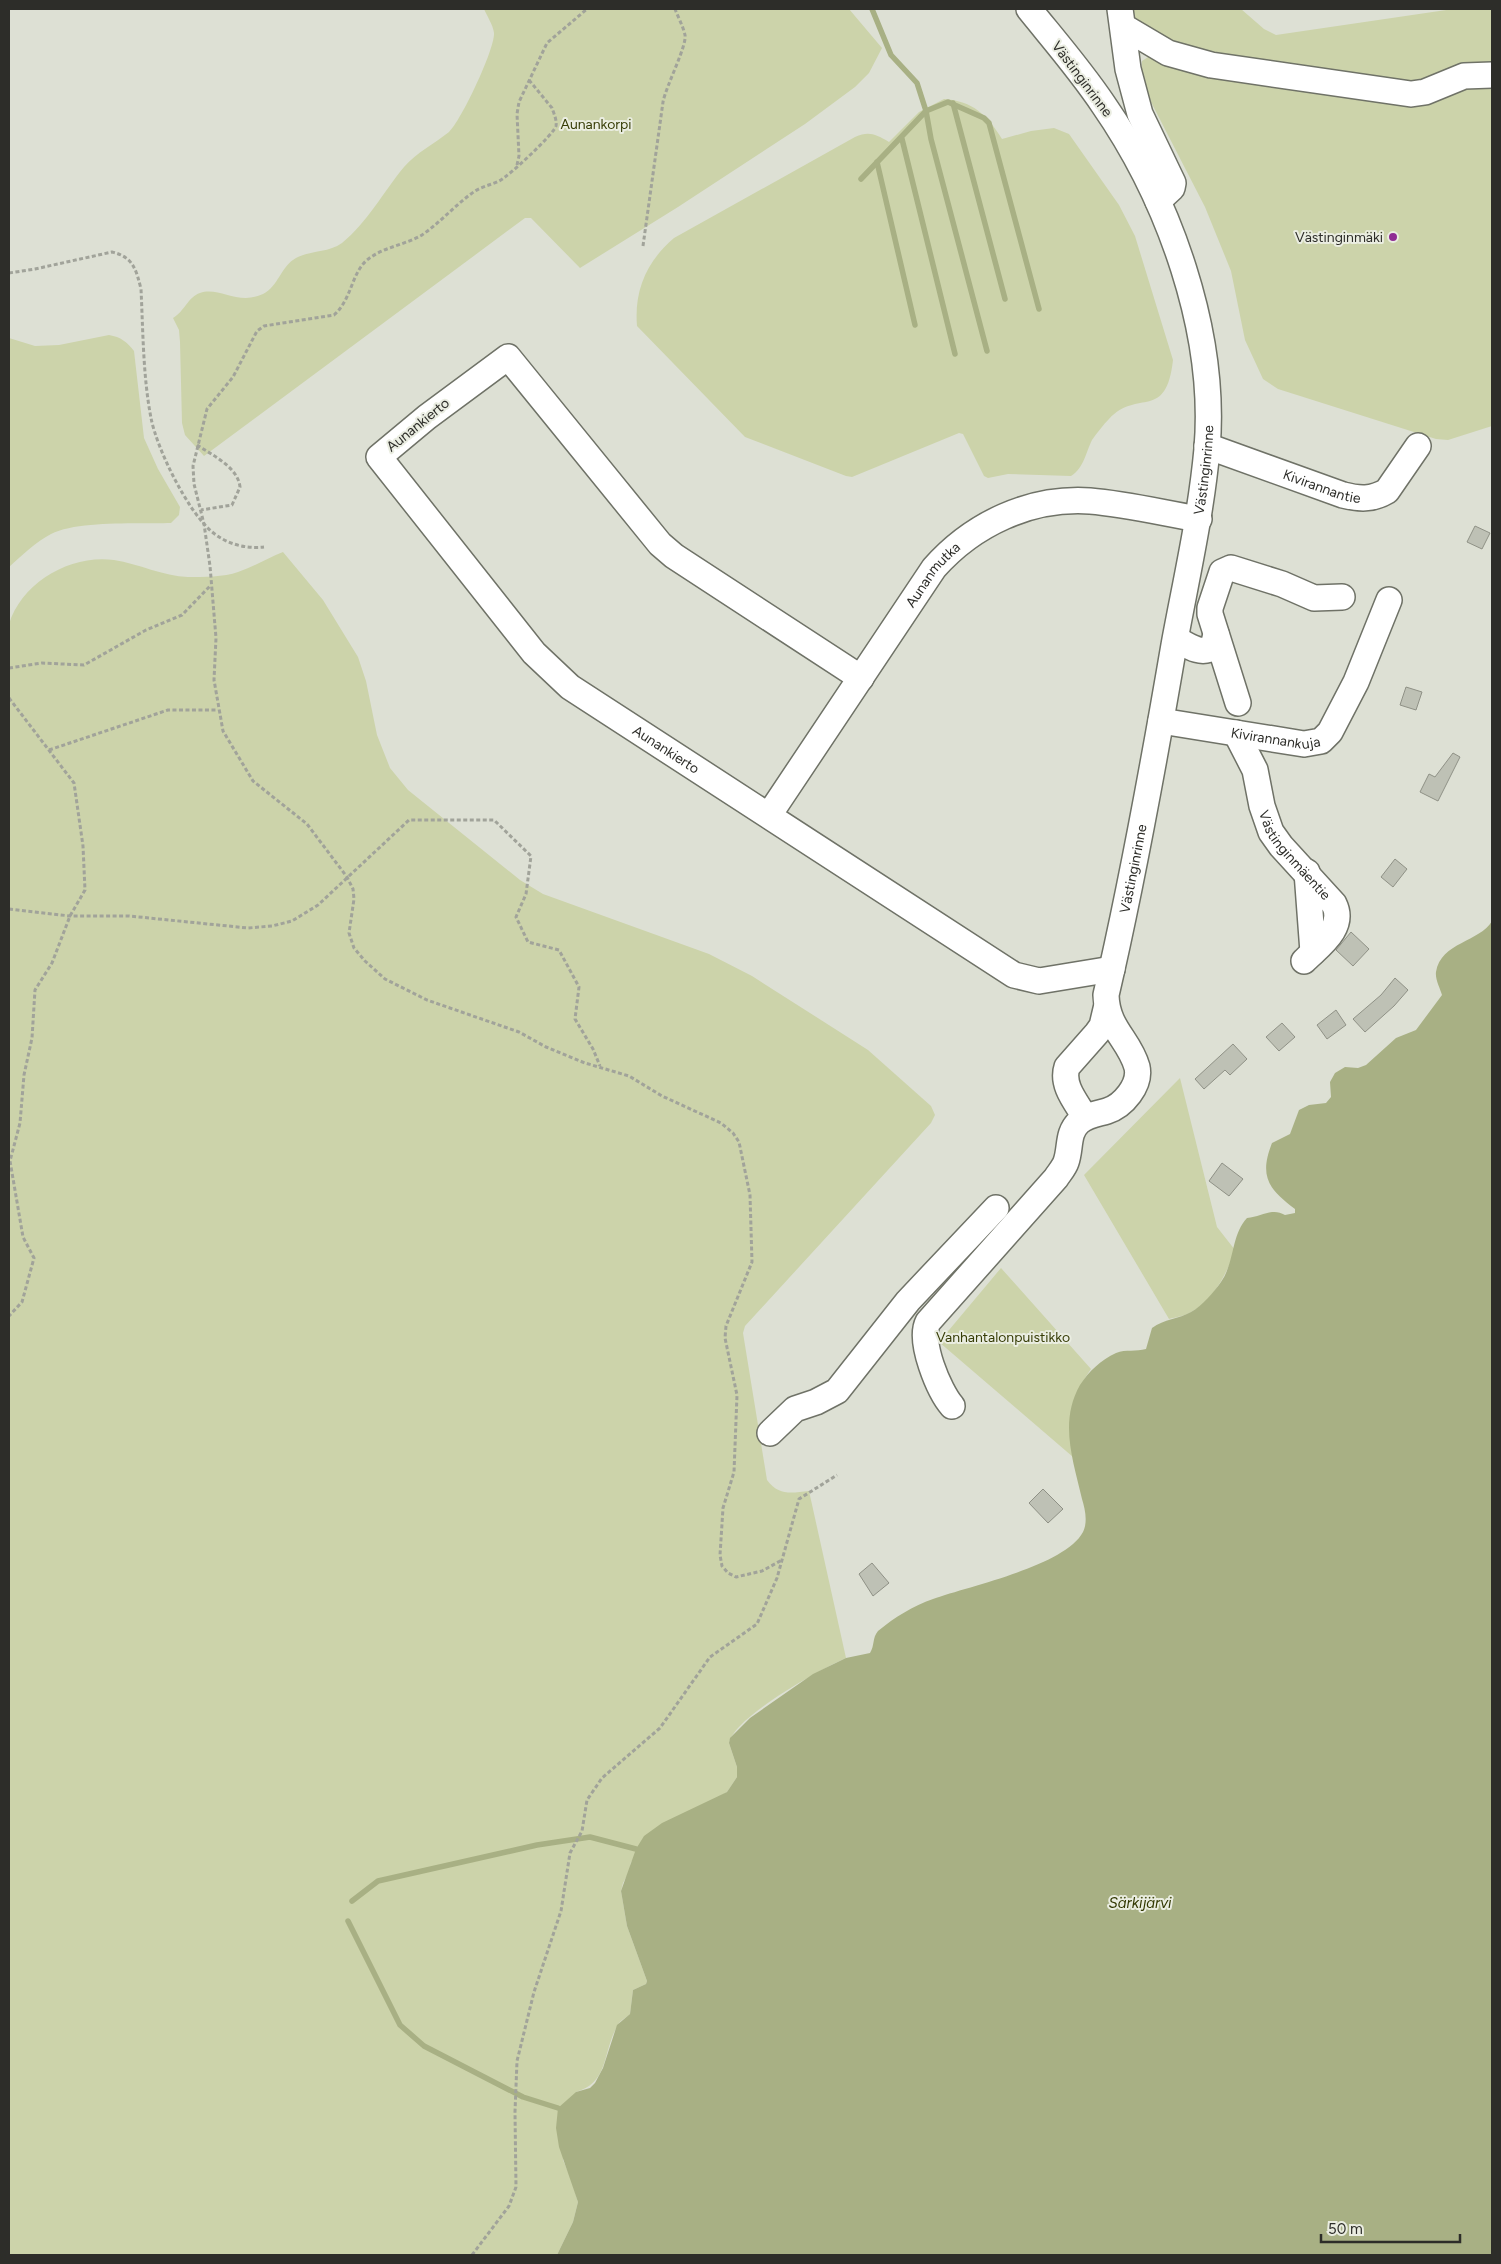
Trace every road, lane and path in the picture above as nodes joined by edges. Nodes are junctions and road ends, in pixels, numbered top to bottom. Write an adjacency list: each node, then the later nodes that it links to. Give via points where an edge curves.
1 (587, 9): 6 (path, via 547,44)
2 (675, 9): 9 (path, via 685,36 684,45 663,102)
3 (1029, 9): 8 (street, Västinginrinne, via 1103,103)
4 (1122, 18): 5 (street, via 1168,53 1211,65 1418,94 1464,76); 8 (street, via 1128,69 1140,114 1173,183)
5 (1492, 75)
6 (530, 80): 7 (path, via 517,114 519,156); 7 (path, via 552,108 556,125 549,138)
7 (516, 165): 11 (path, via 500,181 475,191 421,235 377,253 365,262 343,307 334,315 264,326 257,331 233,377 207,409)
8 (1158, 201): 12 (street, Västinginrinne, via 1176,244 1193,305 1206,382)
9 (643, 246)
10 (9, 272): 16 (path, via 112,252 132,262 140,289 151,417 157,440 168,465)
11 (198, 445): 14 (path, via 193,466); 14 (path, via 226,465 240,487 232,505)
12 (1207, 446): 13 (street, Kivirannantie, via 1343,496 1365,499 1387,491); 15 (street, Västinginrinne)
13 (1418, 446)
14 (201, 510): 16 (path)
15 (1199, 519): 22 (street, Västinginrinne); 24 (street, Aunanmutka, via 1082,502 1041,504 994,521 948,552 934,568)
16 (204, 524): 17 (path, via 231,543); 18 (path)
17 (264, 547)
18 (212, 585): 23 (path, via 182,615 146,630 84,666 42,663); 27 (path, via 216,638 214,680)
19 (1342, 597): 21 (street, via 1314,598 1282,584 1226,569 1219,577 1210,608)
20 (1389, 600): 29 (street, Kivirannankuja, via 1356,682 1327,737 1310,745)
21 (1216, 634): 22 (street, via 1213,647 1204,651); 26 (street)
22 (1176, 639): 28 (street, Västinginrinne)
23 (9, 668)
24 (861, 678): 31 (street, Aunanmutka); 31 (street, Aunankierto, via 660,544 508,357 379,457 520,637 556,676)
25 (9, 698): 30 (path)
26 (1238, 703)
27 (218, 710): 30 (path, via 168,710); 32 (path, via 223,731 253,781 307,824)
28 (1161, 721): 29 (street, Kivirannankuja); 36 (street, Västinginrinne)
29 (1236, 733): 35 (street, Västinginmäentie, via 1255,770 1262,806 1272,832 1334,904 1339,915 1336,928)
30 (49, 750): 34 (path, via 74,783 82,846 85,890)
31 (769, 815): 36 (street, Aunankierto, via 1023,978 1046,981)
32 (347, 877): 34 (path, via 318,905 292,921 272,926 248,928 129,916); 38 (path, via 353,889 349,933 354,948 386,979 427,1000 519,1032 546,1047); 38 (path, via 409,820 494,820 531,856 526,894 516,917 528,942 559,950 578,987 575,1019)
33 (9, 909): 34 (path)
34 (70, 916): 43 (path, via 52,962 35,990 20,1123 10,1161 24,1237 34,1258 22,1302)
35 (1308, 957)
36 (1112, 969): 37 (street, Västinginrinne)
37 (1106, 1009): 39 (street, Västinginrinne, via 1102,1026 1067,1067 1065,1074 1068,1089); 39 (street, via 1135,1062 1138,1077 1130,1094 1115,1107)
38 (600, 1066): 47 (path, via 630,1076 662,1096 721,1123 739,1142 750,1195 752,1262 724,1338 737,1395 734,1472 724,1508 720,1555 722,1566 736,1577 762,1572)
39 (1086, 1117): 41 (street, via 1072,1131 1067,1160 1056,1178)
40 (996, 1208): 42 (street)
41 (956, 1291): 42 (street); 44 (street, via 925,1329 931,1368)
42 (908, 1301): 45 (street, via 837,1391 795,1409)
43 (9, 1316)
44 (952, 1406)
45 (770, 1433)
46 (837, 1475): 47 (path, via 799,1500)
47 (782, 1560): 48 (path, via 757,1624 710,1658 660,1728 602,1778 588,1800 582,1831 570,1853 561,1911 534,1992 518,2061 516,2187 509,2206)
48 (472, 2255)

